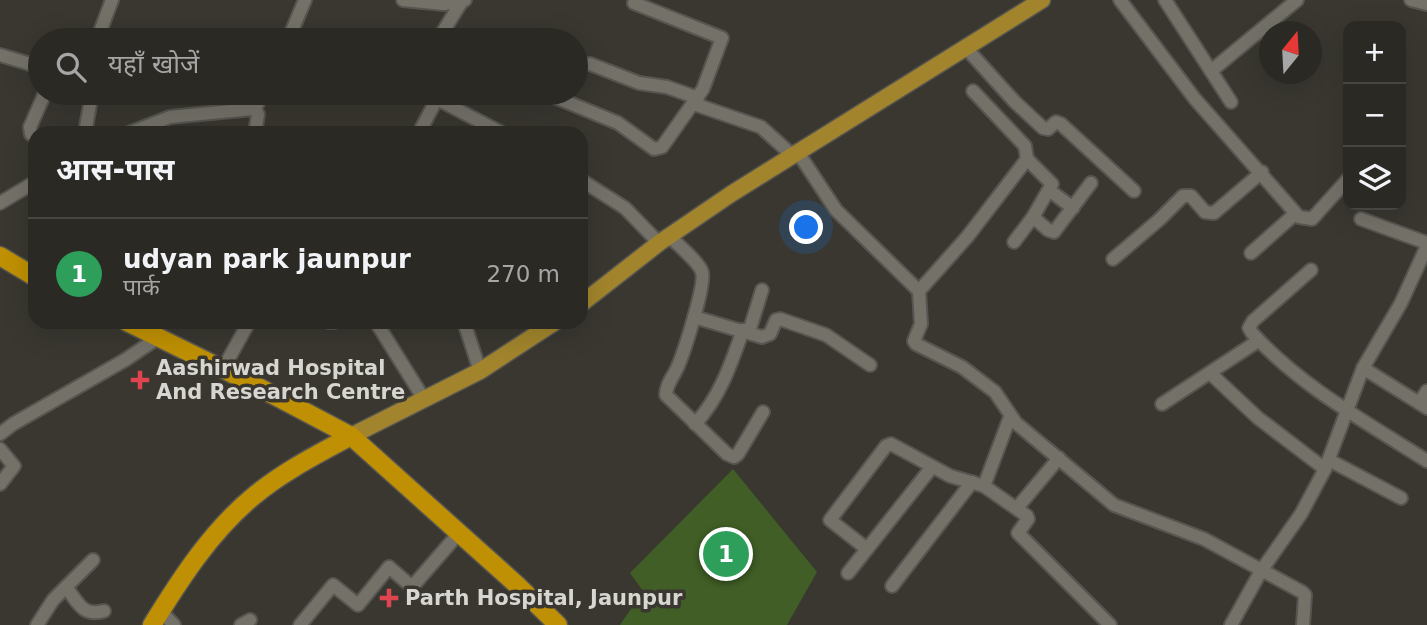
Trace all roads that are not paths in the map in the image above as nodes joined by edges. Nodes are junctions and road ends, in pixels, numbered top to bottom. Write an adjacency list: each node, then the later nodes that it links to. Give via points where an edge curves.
1 (112, 0): 12 (street)
2 (305, 0): 13 (street)
3 (403, 0): 9 (street)
4 (1042, 0): 15 (main road)
5 (1121, 0): 38 (street, via 1195,99)
6 (1165, 0): 19 (street)
7 (1297, 0): 19 (street)
8 (1411, 0): 11 (street)
9 (463, 1): 14 (street)
10 (634, 3): 21 (street, via 721,36)
11 (1427, 4)
12 (102, 28)
13 (293, 28)
14 (446, 28)
15 (966, 48): 36 (main road); 44 (street, via 1043,128 1061,124)
16 (0, 55): 17 (street)
17 (28, 63)
18 (590, 64): 21 (street, via 639,83 667,87)
19 (1211, 71): 22 (street)
20 (973, 91): 37 (street, via 1025,146)
21 (696, 101): 28 (street, via 656,149 610,118); 36 (street, via 761,127)
22 (1231, 102)
23 (40, 105): 30 (street)
24 (90, 105): 31 (street)
25 (257, 105): 29 (street)
26 (434, 105): 34 (street)
27 (451, 105): 35 (street)
28 (576, 105)
29 (255, 109): 32 (street, via 170,117); 33 (street)
30 (30, 126)
31 (86, 126)
32 (147, 126)
33 (256, 126)
34 (423, 126)
35 (479, 126)
36 (794, 153): 50 (main road); 59 (street, via 836,210)
37 (1027, 159): 43 (street, via 1051,182); 59 (street)
38 (1262, 172): 47 (street); 55 (street, via 1214,213 1205,212 1191,196 1183,195)
39 (1091, 183): 46 (street)
40 (588, 184): 50 (street)
41 (1343, 185): 47 (street, via 1312,219)
42 (28, 186): 45 (street)
43 (1049, 190): 46 (street); 48 (street)
44 (1134, 191)
45 (0, 203)
46 (1073, 208): 48 (street, via 1054,232)
47 (1295, 214): 53 (street)
48 (1033, 217): 51 (street)
49 (1361, 219): 52 (street)
50 (664, 240): 60 (main road); 61 (street, via 702,271)
51 (1014, 242)
52 (1427, 247): 71 (street)
53 (1251, 253)
54 (0, 256): 57 (highway)
55 (1113, 260)
56 (1311, 270): 69 (street, via 1250,325)
57 (28, 273)
58 (762, 290): 67 (street)
59 (919, 291): 81 (street, via 921,324 916,344 962,367 995,392)
60 (588, 299)
61 (694, 317): 67 (street); 82 (street, via 665,391)
62 (142, 329): 68 (highway)
63 (245, 329): 72 (street)
64 (380, 329): 76 (street)
65 (466, 329): 73 (street)
66 (544, 329): 73 (main road)
67 (746, 331): 70 (street, via 766,337 780,319 826,335); 82 (street, via 709,409)
68 (159, 337): 72 (highway); 83 (street)
69 (1258, 341): 74 (street); 79 (street, via 1286,368)
70 (870, 365)
71 (1363, 368): 78 (street); 79 (street)
72 (223, 369): 84 (highway)
73 (480, 371): 76 (main road)
74 (1211, 374): 77 (street); 88 (street, via 1258,418)
75 (1427, 391): 78 (street)
76 (424, 399): 84 (main road)
77 (1162, 404)
78 (1423, 406)
79 (1347, 410): 87 (street); 88 (street)
80 (763, 412): 82 (street, via 734,457)
81 (1010, 417): 86 (street); 90 (street)
82 (695, 424)
83 (0, 434)
84 (351, 436): 94 (highway); 102 (highway, via 291,469 238,510 199,555)
85 (0, 449): 91 (street, via 14,466)
86 (1059, 458): 93 (street); 97 (street, via 1114,505 1204,539)
87 (1427, 461)
88 (1327, 465): 92 (street); 97 (street)
89 (932, 467): 90 (street); 95 (street); 95 (street, via 896,446 886,446 830,520)
90 (978, 484): 93 (street); 99 (street)
91 (0, 485)
92 (1401, 498)
93 (1017, 509): 107 (street, via 1028,517 1018,533)
94 (459, 533): 105 (street, via 412,587 389,566 358,605 333,585); 106 (highway)
95 (867, 549): 98 (street)
96 (93, 560): 100 (street)
97 (1261, 571): 108 (street); 109 (street, via 1305,595)
98 (848, 573)
99 (892, 586)
100 (66, 587): 101 (street, via 85,611); 103 (street)
101 (104, 611)
102 (157, 618): 104 (street)
103 (37, 625)
104 (174, 625)
105 (300, 625)
106 (558, 625)
107 (1110, 625)
108 (1231, 625)
109 (1303, 625)

